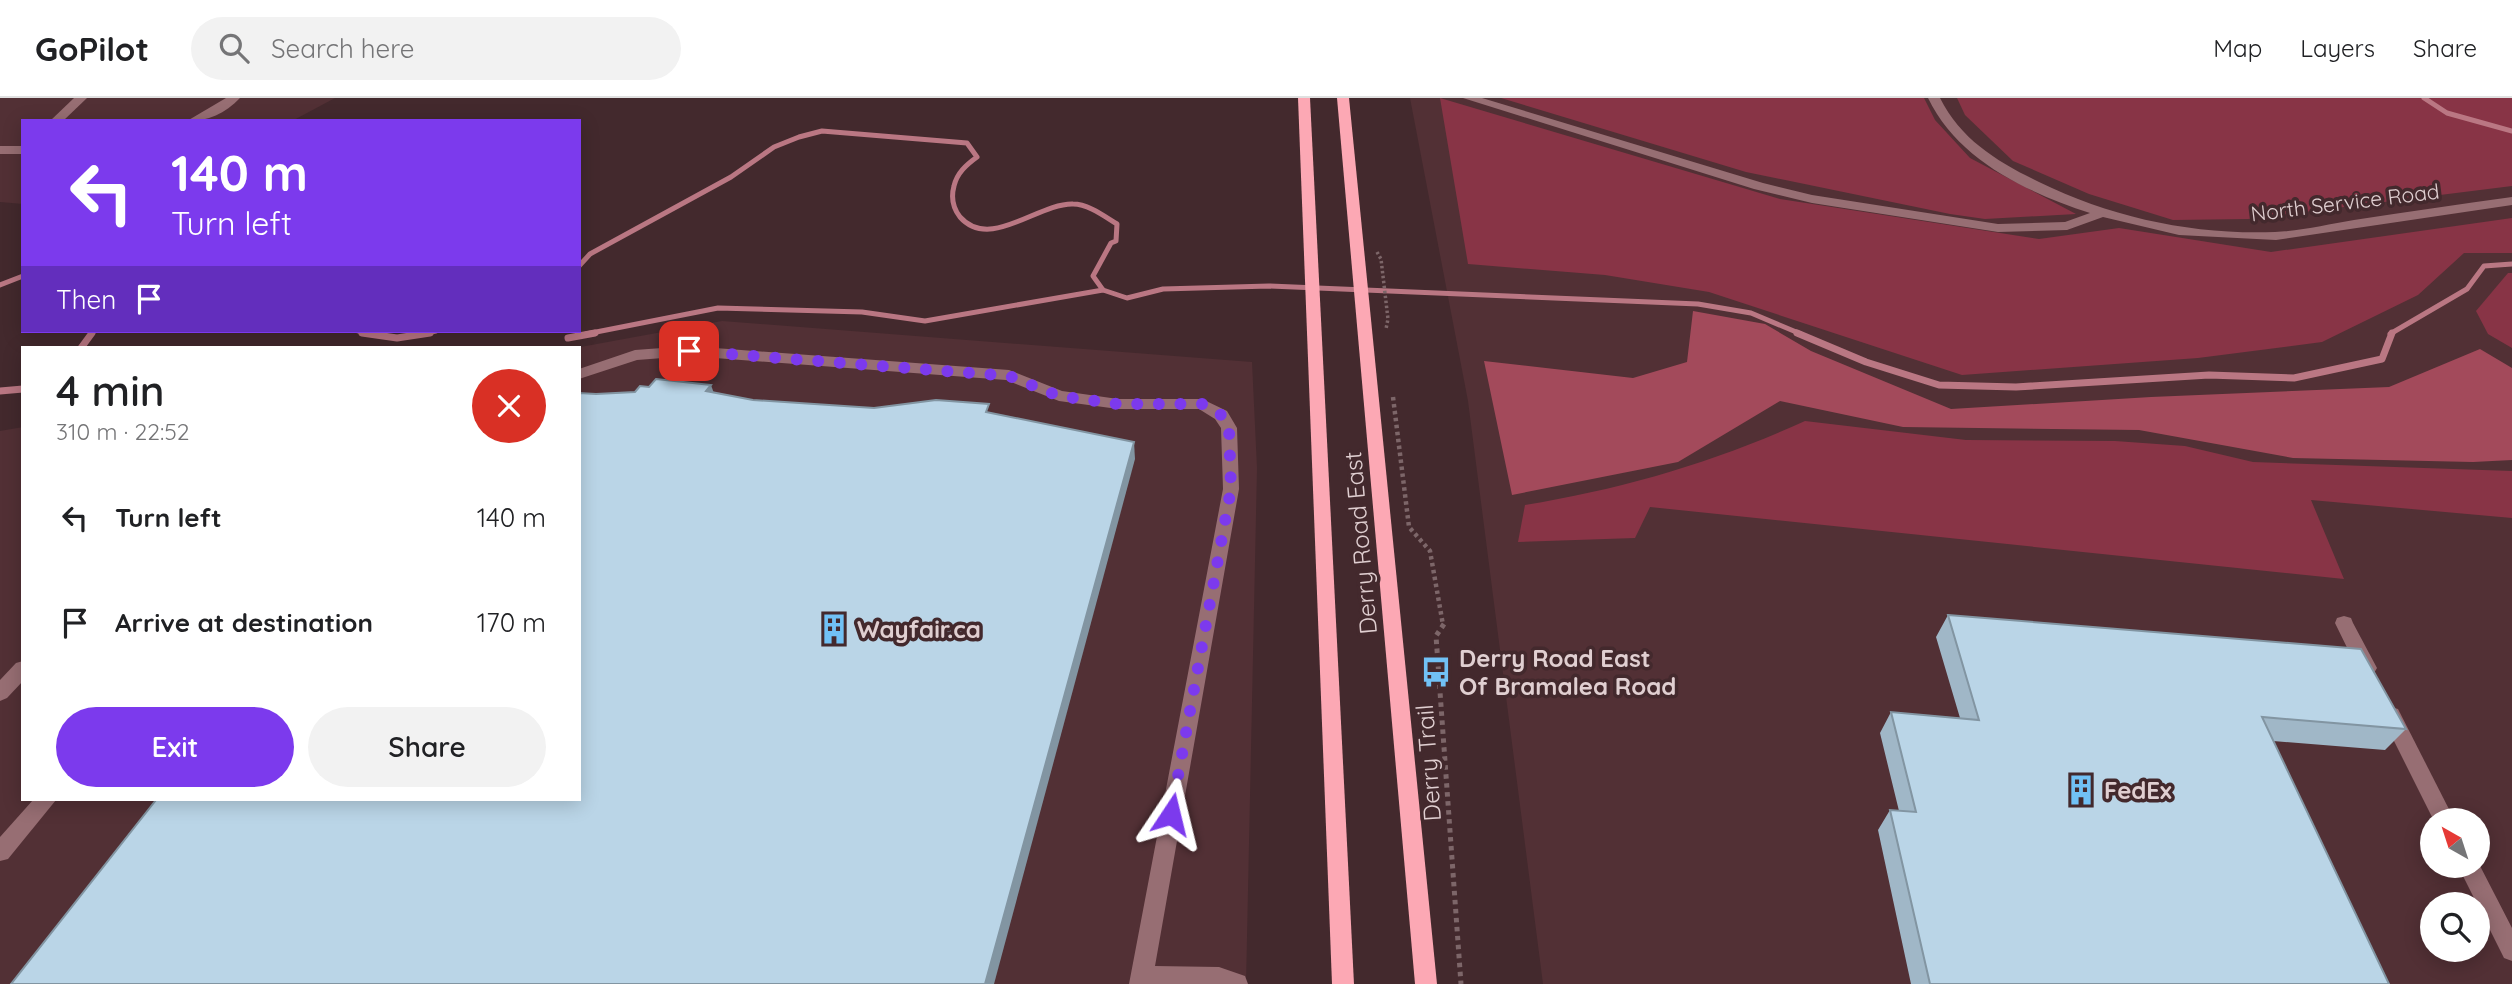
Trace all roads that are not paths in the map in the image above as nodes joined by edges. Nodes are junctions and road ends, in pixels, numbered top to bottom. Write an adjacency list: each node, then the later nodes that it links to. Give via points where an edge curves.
1 (81, 98): 7 (lane)
2 (234, 98): 8 (lane)
3 (1304, 98): 24 (main road, Derry Road East)
4 (1343, 98): 25 (main road, Derry Road East)
5 (1469, 98): 12 (lane, via 1812,199 1997,228 2067,226)
6 (1934, 98): 12 (lane, North Service Road, via 1952,130 1994,164 2046,192)
7 (57, 119)
8 (198, 119)
9 (0, 150): 10 (lane)
10 (21, 150)
11 (2512, 201): 12 (lane, North Service Road, via 2279,236 2192,233)
12 (2102, 213)
13 (581, 373): 22 (lane, via 635,355 689,351 1009,376 1059,396 1118,404 1202,404 1221,415 1231,441 1231,489)
14 (2344, 623): 18 (lane)
15 (21, 670): 16 (lane)
16 (0, 693)
17 (45, 801): 19 (lane)
18 (2438, 808)
19 (0, 852)
20 (2475, 878): 21 (lane)
21 (2512, 951)
22 (1141, 980): 23 (lane, via 1219,978)
23 (1237, 984)
24 (1343, 984)
25 (1426, 984)

